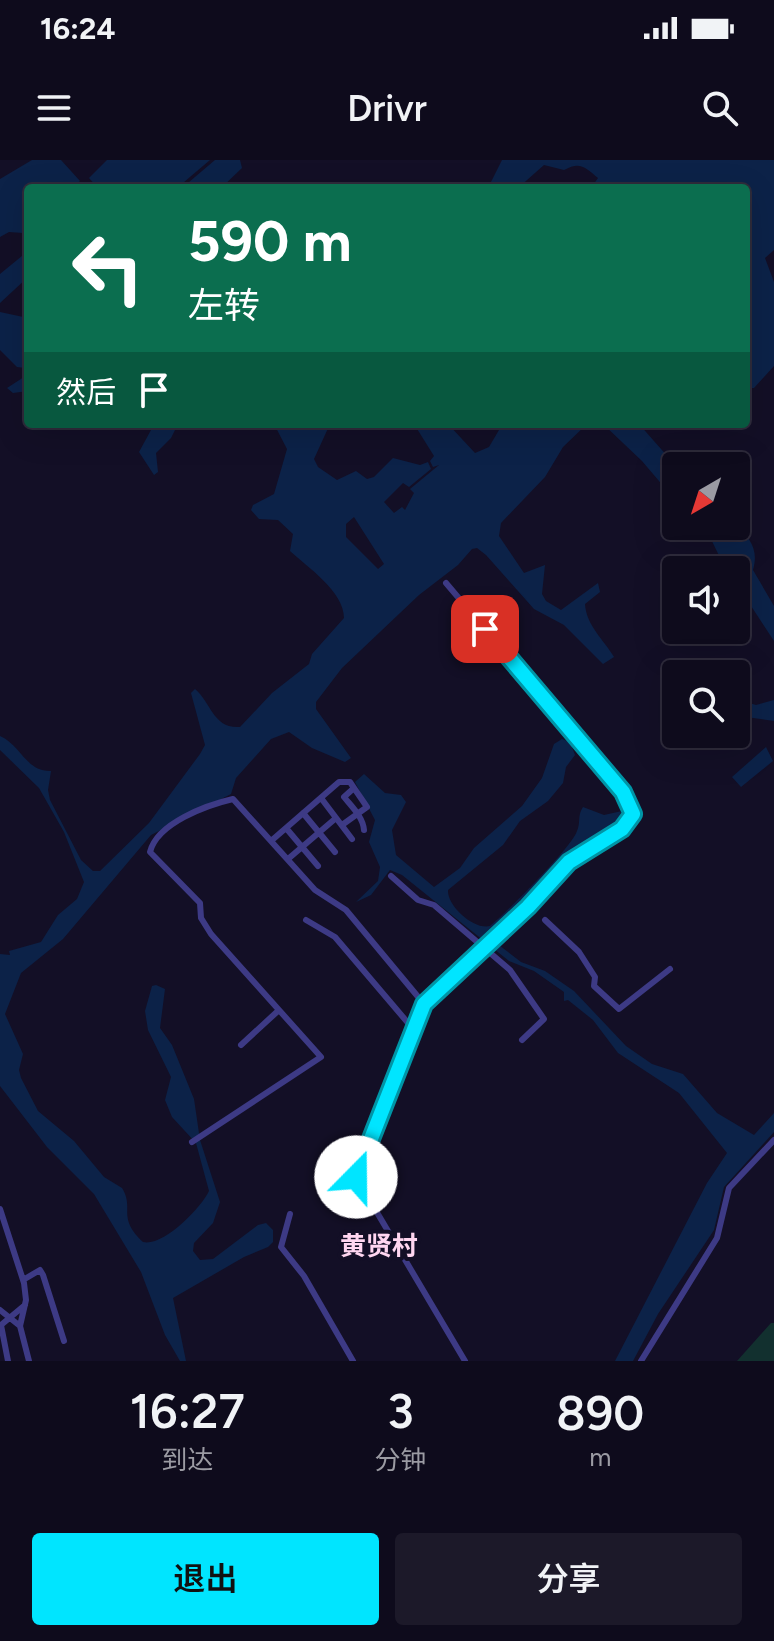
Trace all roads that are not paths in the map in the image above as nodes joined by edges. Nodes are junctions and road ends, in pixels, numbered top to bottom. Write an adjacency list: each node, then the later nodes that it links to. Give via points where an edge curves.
1 (446, 583): 20 (street, via 623,792 633,814 622,829 569,862)
2 (354, 788): 3 (street, via 350,782 339,782); 5 (street, via 344,797); 5 (street, via 367,807)
3 (321, 798): 4 (street); 6 (street)
4 (303, 813): 8 (street); 10 (street)
5 (357, 814): 7 (street); 9 (street)
6 (336, 818): 7 (street); 10 (street)
7 (342, 825): 11 (street)
8 (286, 828): 12 (street); 13 (street)
9 (364, 830)
10 (319, 832): 13 (street); 14 (street)
11 (352, 839)
12 (271, 841): 15 (street); 23 (street, via 233,799 179,821 149,850 200,903 201,918 211,934)
13 (301, 847): 15 (street); 16 (street)
14 (335, 852)
15 (288, 859): 22 (street, via 315,890 346,910)
16 (318, 866)
17 (391, 876): 20 (street)
18 (306, 920): 24 (street, via 335,937)
19 (545, 920): 21 (street, via 579,952 595,977 594,986 619,1009)
20 (486, 946): 22 (street); 25 (street, via 544,1019)
21 (670, 969)
22 (424, 1004): 24 (street)
23 (279, 1010): 26 (street); 27 (street, via 321,1057)
24 (414, 1030): 40 (street, via 356,1177)
25 (522, 1040)
26 (241, 1045)
27 (195, 1140)
28 (774, 1140): 41 (street, via 729,1188 717,1238)
29 (0, 1209): 31 (street)
30 (290, 1214): 39 (street, via 281,1247)
31 (23, 1280): 32 (street); 36 (street, via 40,1270)
32 (25, 1305): 34 (street); 35 (street)
33 (0, 1310): 34 (street)
34 (9, 1318): 35 (street); 37 (street, via 1,1325)
35 (20, 1326): 38 (street)
36 (64, 1341)
37 (8, 1361)
38 (29, 1361)
39 (353, 1361)
40 (465, 1361)
41 (641, 1361)

